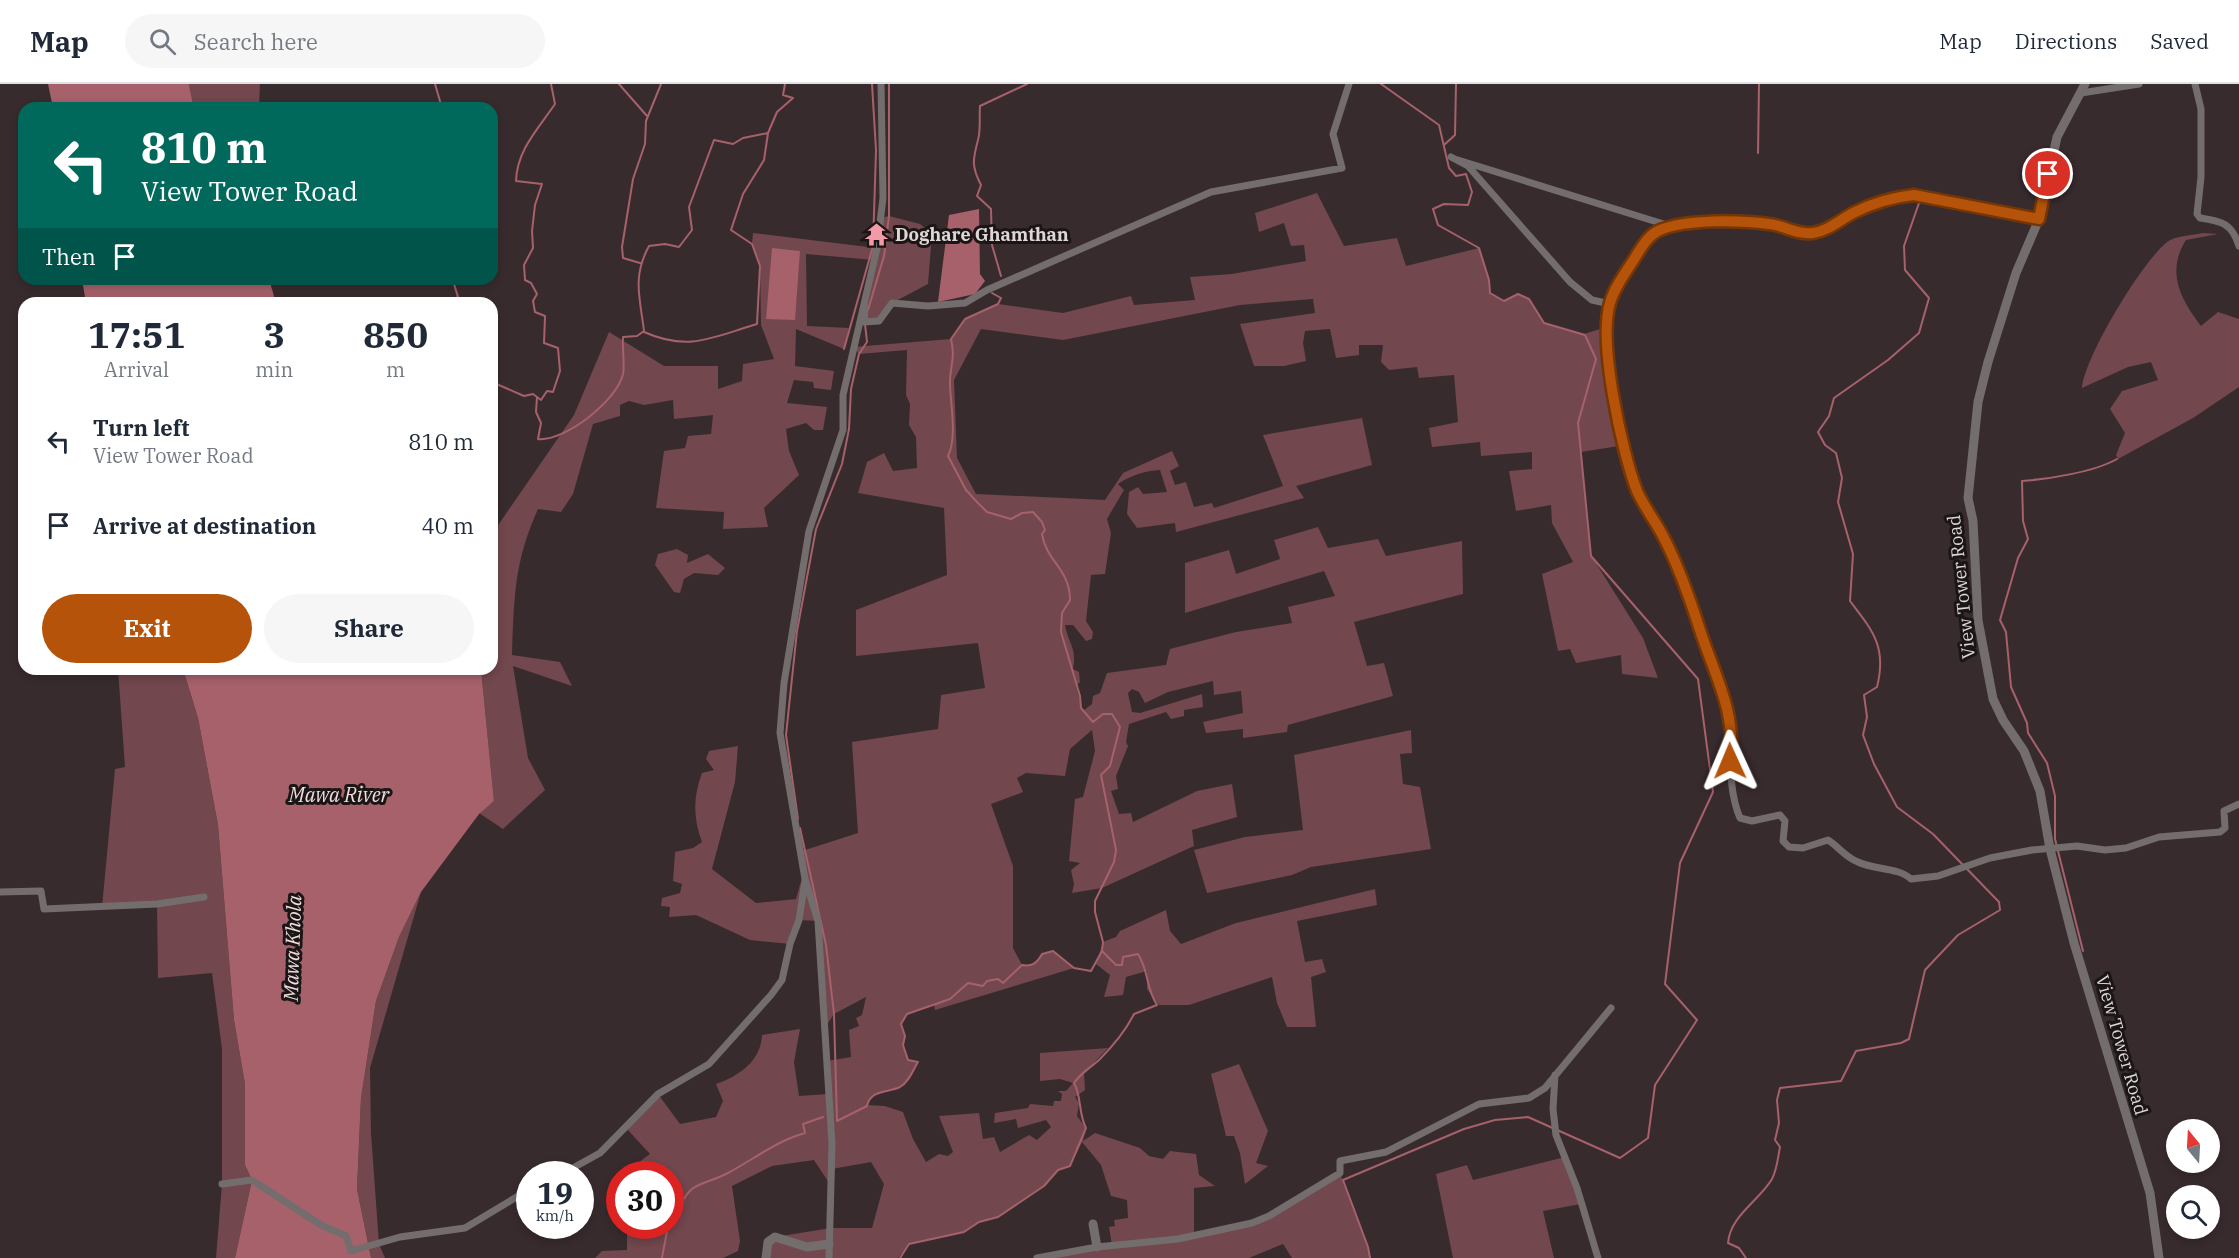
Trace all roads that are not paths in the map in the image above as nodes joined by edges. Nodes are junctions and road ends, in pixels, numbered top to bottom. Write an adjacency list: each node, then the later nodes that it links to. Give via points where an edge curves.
1 (881, 84): 9 (street, via 883,198)
2 (1349, 84): 9 (street, via 1333,134 1342,168 1211,192 965,303 892,303 879,321 864,322)
3 (2139, 84): 5 (street)
4 (2195, 84): 8 (street, via 2200,109 2197,214 2233,229)
5 (2083, 89): 6 (street, View Tower Road, via 2057,137)
6 (2039, 219): 7 (street, via 1914,195 1854,213 1830,228 1812,233 1771,224 1725,222); 12 (street, View Tower Road, via 2016,273 1988,362 1978,402 1968,498 1977,608 1991,687 2003,720 2024,751 2040,790)
7 (1672, 227): 10 (street, via 1650,237 1620,281); 10 (street, via 1455,159 1468,166 1488,187 1570,282 1592,300)
8 (2239, 246)
9 (865, 298): 13 (street, via 843,395 843,430 809,531 784,683 780,733)
10 (1610, 304): 12 (street, via 1607,327 1612,384 1629,468 1690,595 1723,688 1730,714 1730,787 1740,818 1752,821 1780,815 1785,821 1783,841 1789,848 1828,840 1845,856 1874,869 1903,872 1911,879 1938,876 1990,858)
11 (2239, 804): 12 (street, via 2224,811 2225,828 2220,832 2159,837 2126,848)
12 (2050, 849): 28 (street, View Tower Road, via 2102,1043 2150,1193)
13 (805, 879): 18 (street, via 800,920 782,980 771,995 709,1064 658,1094 627,1129); 22 (street, via 818,921 826,1026 833,1190)
14 (0, 892): 15 (street, via 41,891 44,909 157,904)
15 (204, 897)
16 (1611, 1008): 17 (street)
17 (1555, 1075): 23 (street, via 1535,1096 1479,1104 1386,1152 1340,1161 1340,1173 1269,1216 1178,1239); 27 (street, via 1556,1135)
18 (586, 1161)
19 (222, 1184): 20 (street, via 252,1179 321,1225 346,1236 351,1251 400,1237 465,1228)
20 (516, 1197)
21 (1093, 1224): 23 (street)
22 (829, 1244): 24 (street, via 807,1247 776,1237 768,1242); 25 (street)
23 (1097, 1247): 26 (street)
24 (766, 1258)
25 (829, 1258)
26 (1037, 1258)
27 (1598, 1258)
28 (2159, 1258)

